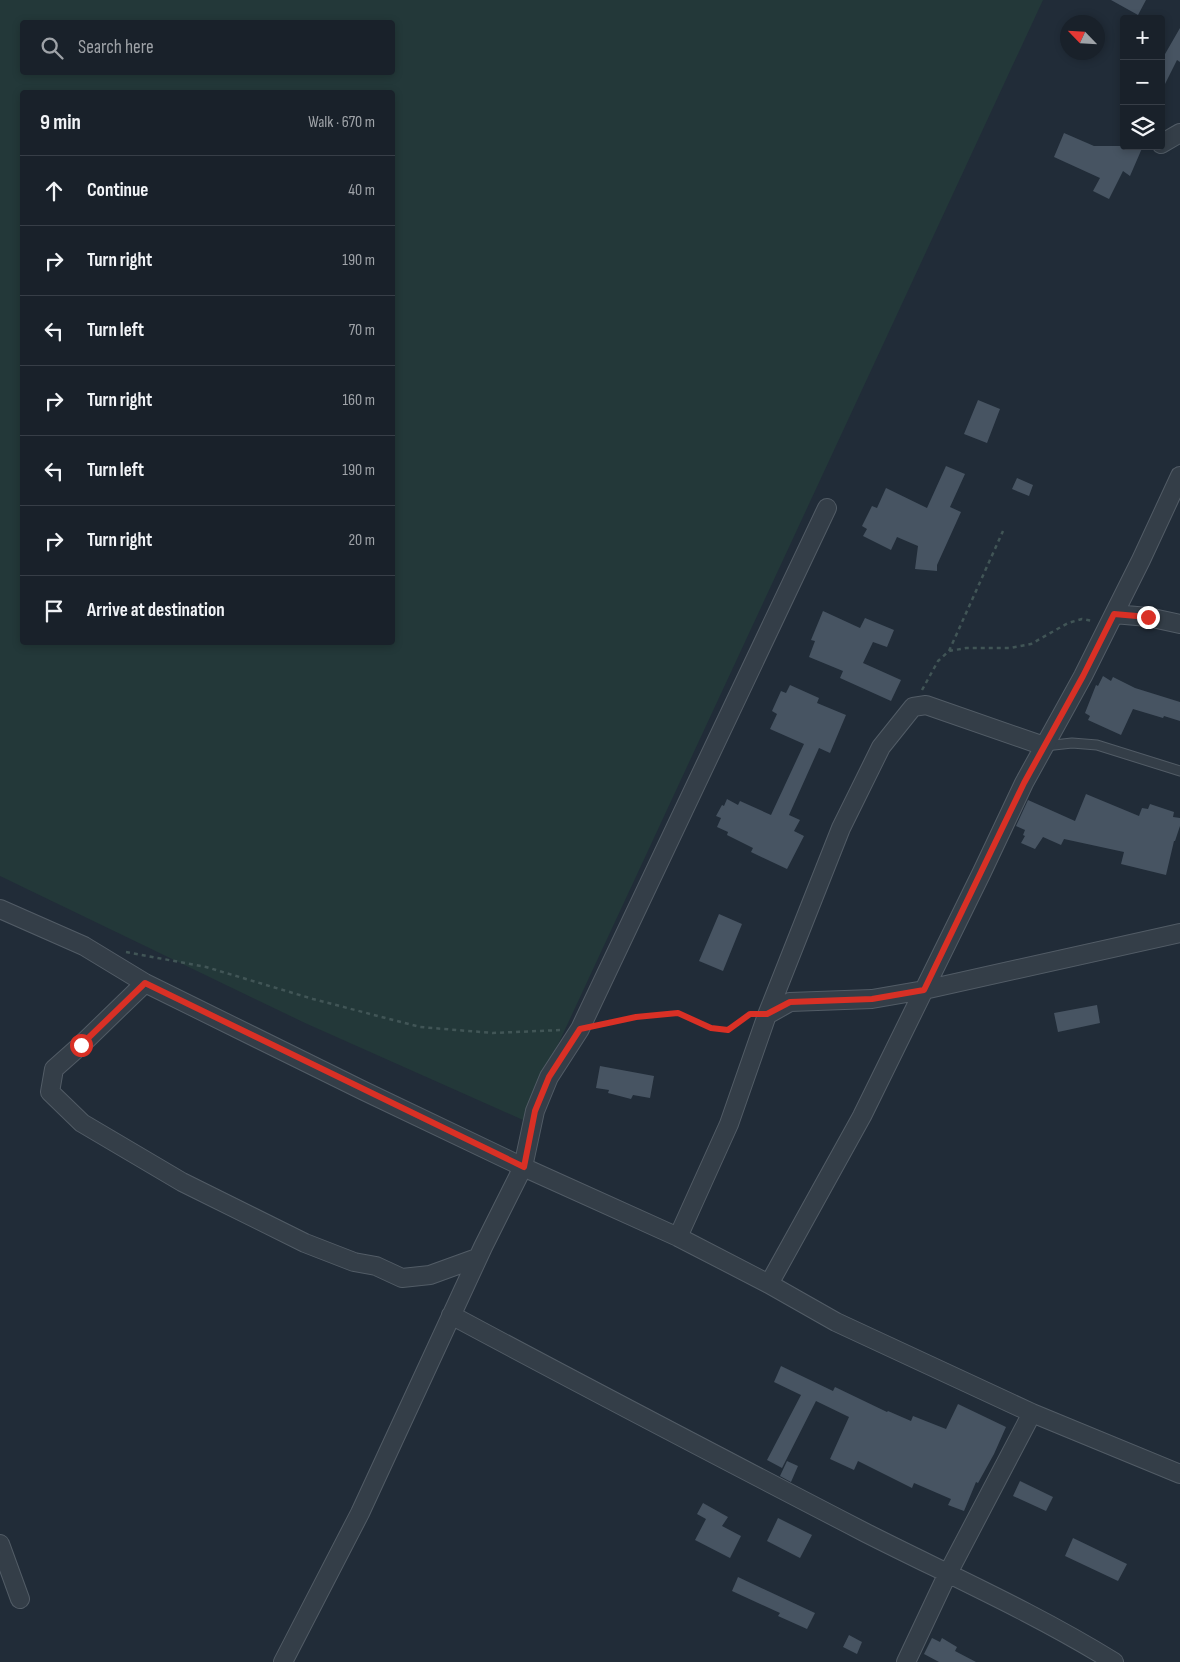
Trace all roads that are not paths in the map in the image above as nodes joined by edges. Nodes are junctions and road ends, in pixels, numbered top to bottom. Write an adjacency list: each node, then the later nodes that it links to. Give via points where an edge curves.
1 (1180, 133): 2 (street)
2 (1165, 142)
3 (1180, 476): 5 (street)
4 (827, 508): 14 (street, via 580,1029 549,1077 535,1111)
5 (1111, 621): 6 (street, via 1148,617); 7 (street)
6 (1180, 624)
7 (1044, 746): 8 (lane, via 1096,745); 12 (street); 13 (street, via 926,705 913,707 881,747 841,828)
8 (1180, 771)
9 (0, 909): 11 (street, via 84,946)
10 (1180, 933): 12 (street)
11 (145, 983): 14 (street); 16 (street, via 54,1069 50,1092 82,1123 182,1182 304,1243 354,1262 376,1266 402,1278 430,1275)
12 (924, 990): 13 (street, via 872,999 790,1002); 17 (street, via 862,1116)
13 (767, 1014): 15 (street, via 729,1124)
14 (524, 1167): 15 (street); 16 (street)
15 (678, 1237): 17 (street)
16 (477, 1258): 18 (street)
17 (769, 1284): 19 (street, via 836,1322)
18 (451, 1315): 22 (street); 24 (street, via 360,1513)
19 (1032, 1413): 20 (street); 22 (street)
20 (1180, 1474)
21 (0, 1544): 23 (street)
22 (948, 1574): 25 (street); 26 (street, via 1071,1636)
23 (20, 1599)
24 (283, 1662)
25 (906, 1662)
26 (1114, 1662)

